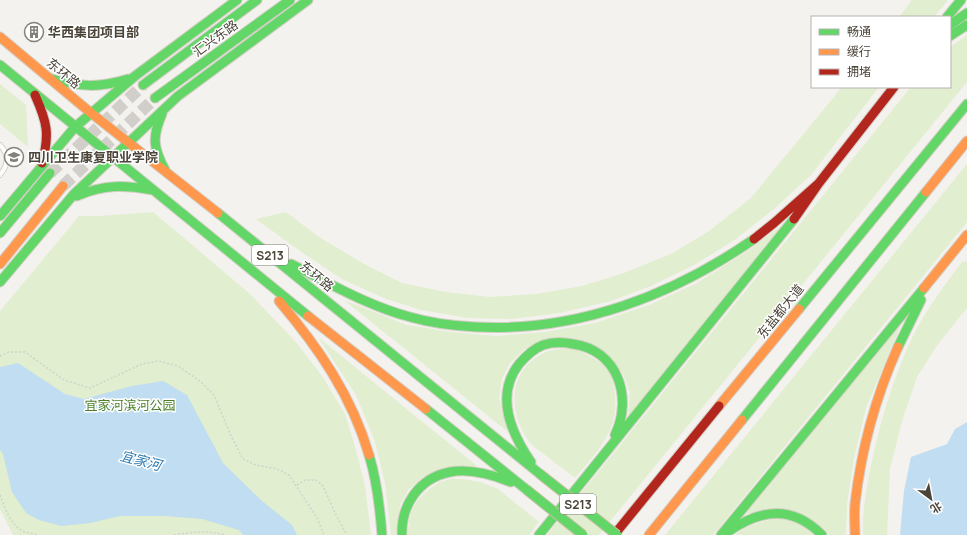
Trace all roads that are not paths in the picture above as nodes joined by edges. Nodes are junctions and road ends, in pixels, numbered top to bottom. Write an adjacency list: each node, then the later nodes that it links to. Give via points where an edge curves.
1 (237, 0): 13 (main road)
2 (257, 0): 15 (main road, 汇兴东路)
3 (290, 0): 18 (main road, 汇兴东路)
4 (308, 0): 20 (main road)
5 (961, 0): 7 (main road)
6 (967, 13): 8 (main road)
7 (948, 16)
8 (951, 24)
9 (967, 25): 10 (main road)
10 (951, 35)
11 (0, 37): 14 (main road, 东环路 / S213)
12 (0, 65): 17 (main road, 东环路 / S213)
13 (134, 76): 14 (main road, via 112,84 90,86 72,85); 21 (main road)
14 (50, 78): 21 (main road, 东环路 / S213)
15 (143, 85)
16 (893, 88): 31 (main road)
17 (35, 93): 22 (main road, 东环路 / S213); 27 (main road, via 45,117 48,135)
18 (155, 98)
19 (967, 104): 51 (main road, 东盐都大道)
20 (165, 108): 24 (main road); 29 (main road, via 157,125 154,140 157,156)
21 (91, 113): 22 (main road); 24 (main road, 东环路 / S213)
22 (75, 128): 26 (main road, 东环路 / S213); 27 (main road)
23 (967, 141): 53 (main road)
24 (129, 142): 26 (main road); 29 (main road, 东环路 / S213)
25 (0, 145): 30 (lane, via 6,153 7,161)
26 (113, 157): 33 (main road, 东环路 / S213); 34 (main road)
27 (41, 166): 35 (main road)
28 (50, 173): 36 (main road)
29 (168, 174): 38 (main road, 东环路 / S213)
30 (0, 175)
31 (819, 183): 38 (main road, via 746,245 694,276 631,304 595,315 546,325 498,329 452,326 411,318 362,299); 44 (main road, via 791,224)
32 (63, 186): 39 (main road)
33 (153, 190): 34 (main road, via 126,185 106,186); 40 (main road, 东环路 / S213)
34 (69, 200): 42 (main road)
35 (0, 216)
36 (0, 233)
37 (967, 235): 41 (main road)
38 (264, 249): 43 (main road, 东环路 / S213)
39 (0, 264)
40 (250, 269): 43 (main road, 东环路 / S213); 47 (main road, via 300,325 349,398 374,469)
41 (934, 276): 54 (main road); 56 (main road, via 897,348 874,408 855,505)
42 (0, 282)
43 (422, 394): 45 (main road, 东环路 / S213); 46 (main road, 东环路 / S213)
44 (608, 450): 45 (main road, via 623,412 623,391 617,375 609,362 584,346 564,342 544,345 519,363 512,375 506,398 518,441); 49 (main road)
45 (540, 474): 52 (main road, 东环路 / S213, bridge)
46 (527, 490): 48 (main road, via 491,475 468,472 451,472 433,478 418,489 408,502 401,527); 50 (main road, 东环路 / S213, bridge)
47 (382, 535)
48 (402, 535)
49 (539, 535)
50 (583, 535)
51 (614, 535)
52 (617, 535)
53 (649, 535)
54 (722, 535): 55 (main road, via 756,516 776,512 795,515 810,522)
55 (822, 535)
56 (855, 535)

